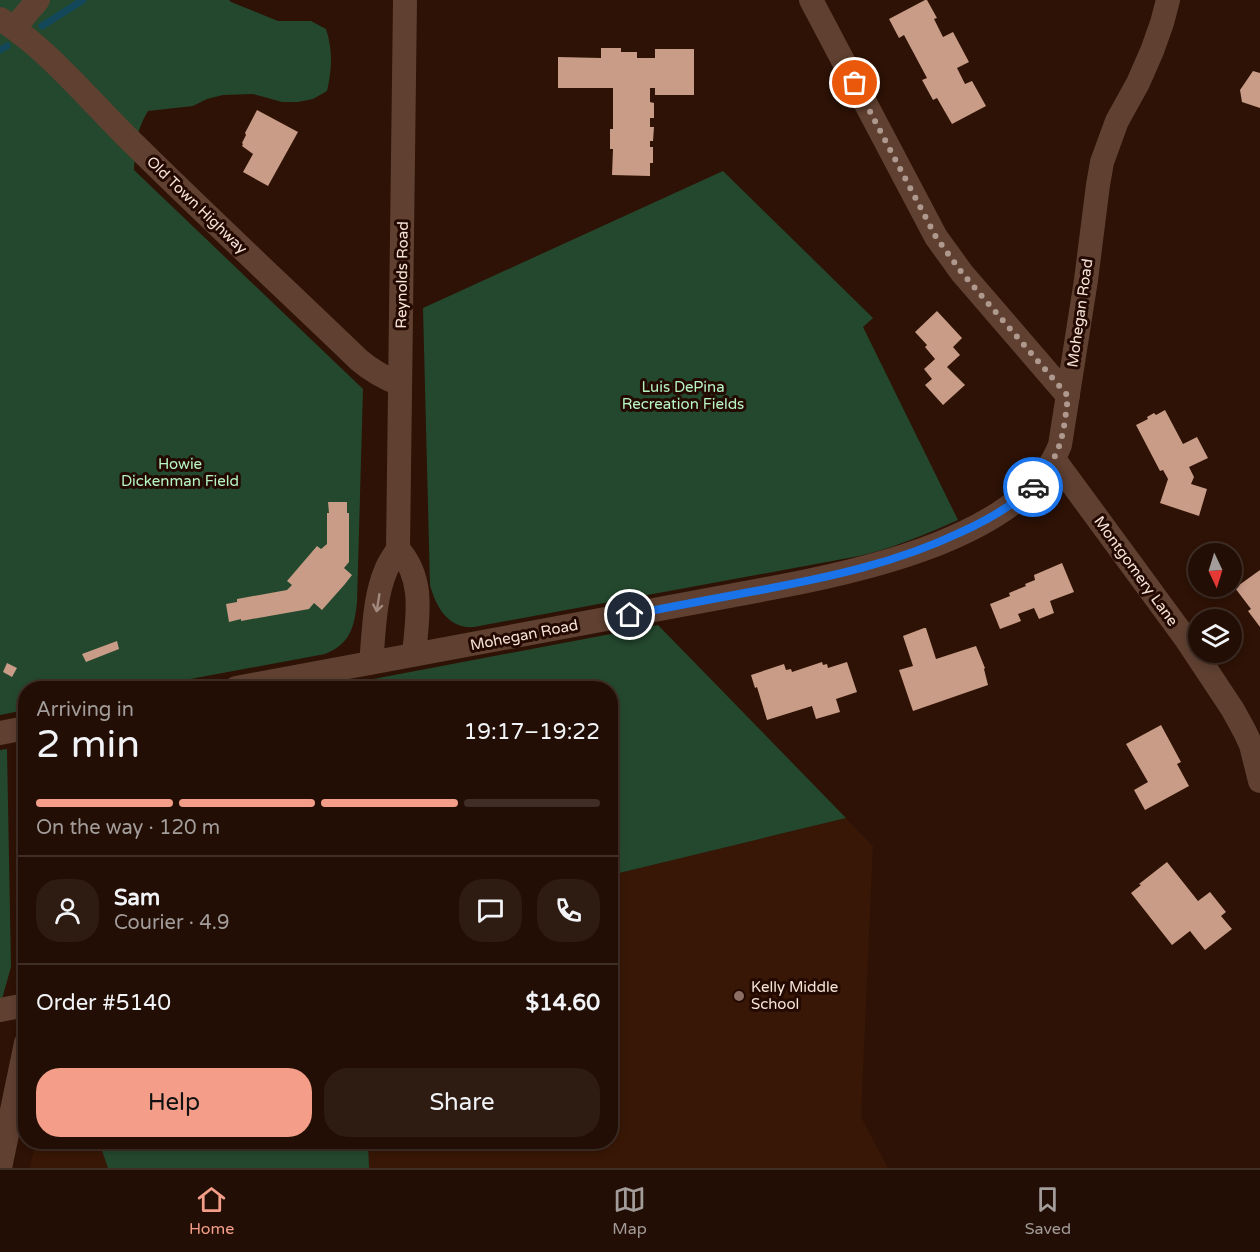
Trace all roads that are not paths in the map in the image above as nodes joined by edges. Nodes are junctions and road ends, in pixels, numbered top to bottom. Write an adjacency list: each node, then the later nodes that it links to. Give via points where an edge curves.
1 (38, 0): 5 (street)
2 (405, 0): 6 (street, Reynolds Road)
3 (811, 0): 7 (street, via 936,237)
4 (1168, 0): 7 (street, Mohegan Road, via 1152,51 1117,121 1102,162)
5 (7, 23): 6 (street, Old Town Highway, via 49,58 134,145 359,360)
6 (400, 384): 9 (street, Reynolds Road)
7 (1068, 396): 8 (street, Mohegan Road, via 1063,437)
8 (1054, 459): 10 (street, Mohegan Road, via 1033,487 1005,509 941,542 885,562 789,585); 15 (street, Montgomery Lane, via 1233,710 1251,745)
9 (398, 549): 10 (street, via 410,564 416,583); 11 (street, Reynolds Road, one-way to 11, via 386,568 382,584)
10 (414, 655): 11 (street, Mohegan Road)
11 (371, 663): 12 (street, Mohegan Road)
12 (274, 681)
13 (18, 730): 14 (street)
14 (0, 733)
15 (1260, 781)
16 (18, 1007): 17 (street)
17 (0, 1010)
18 (18, 1081): 19 (street)
19 (0, 1168)

